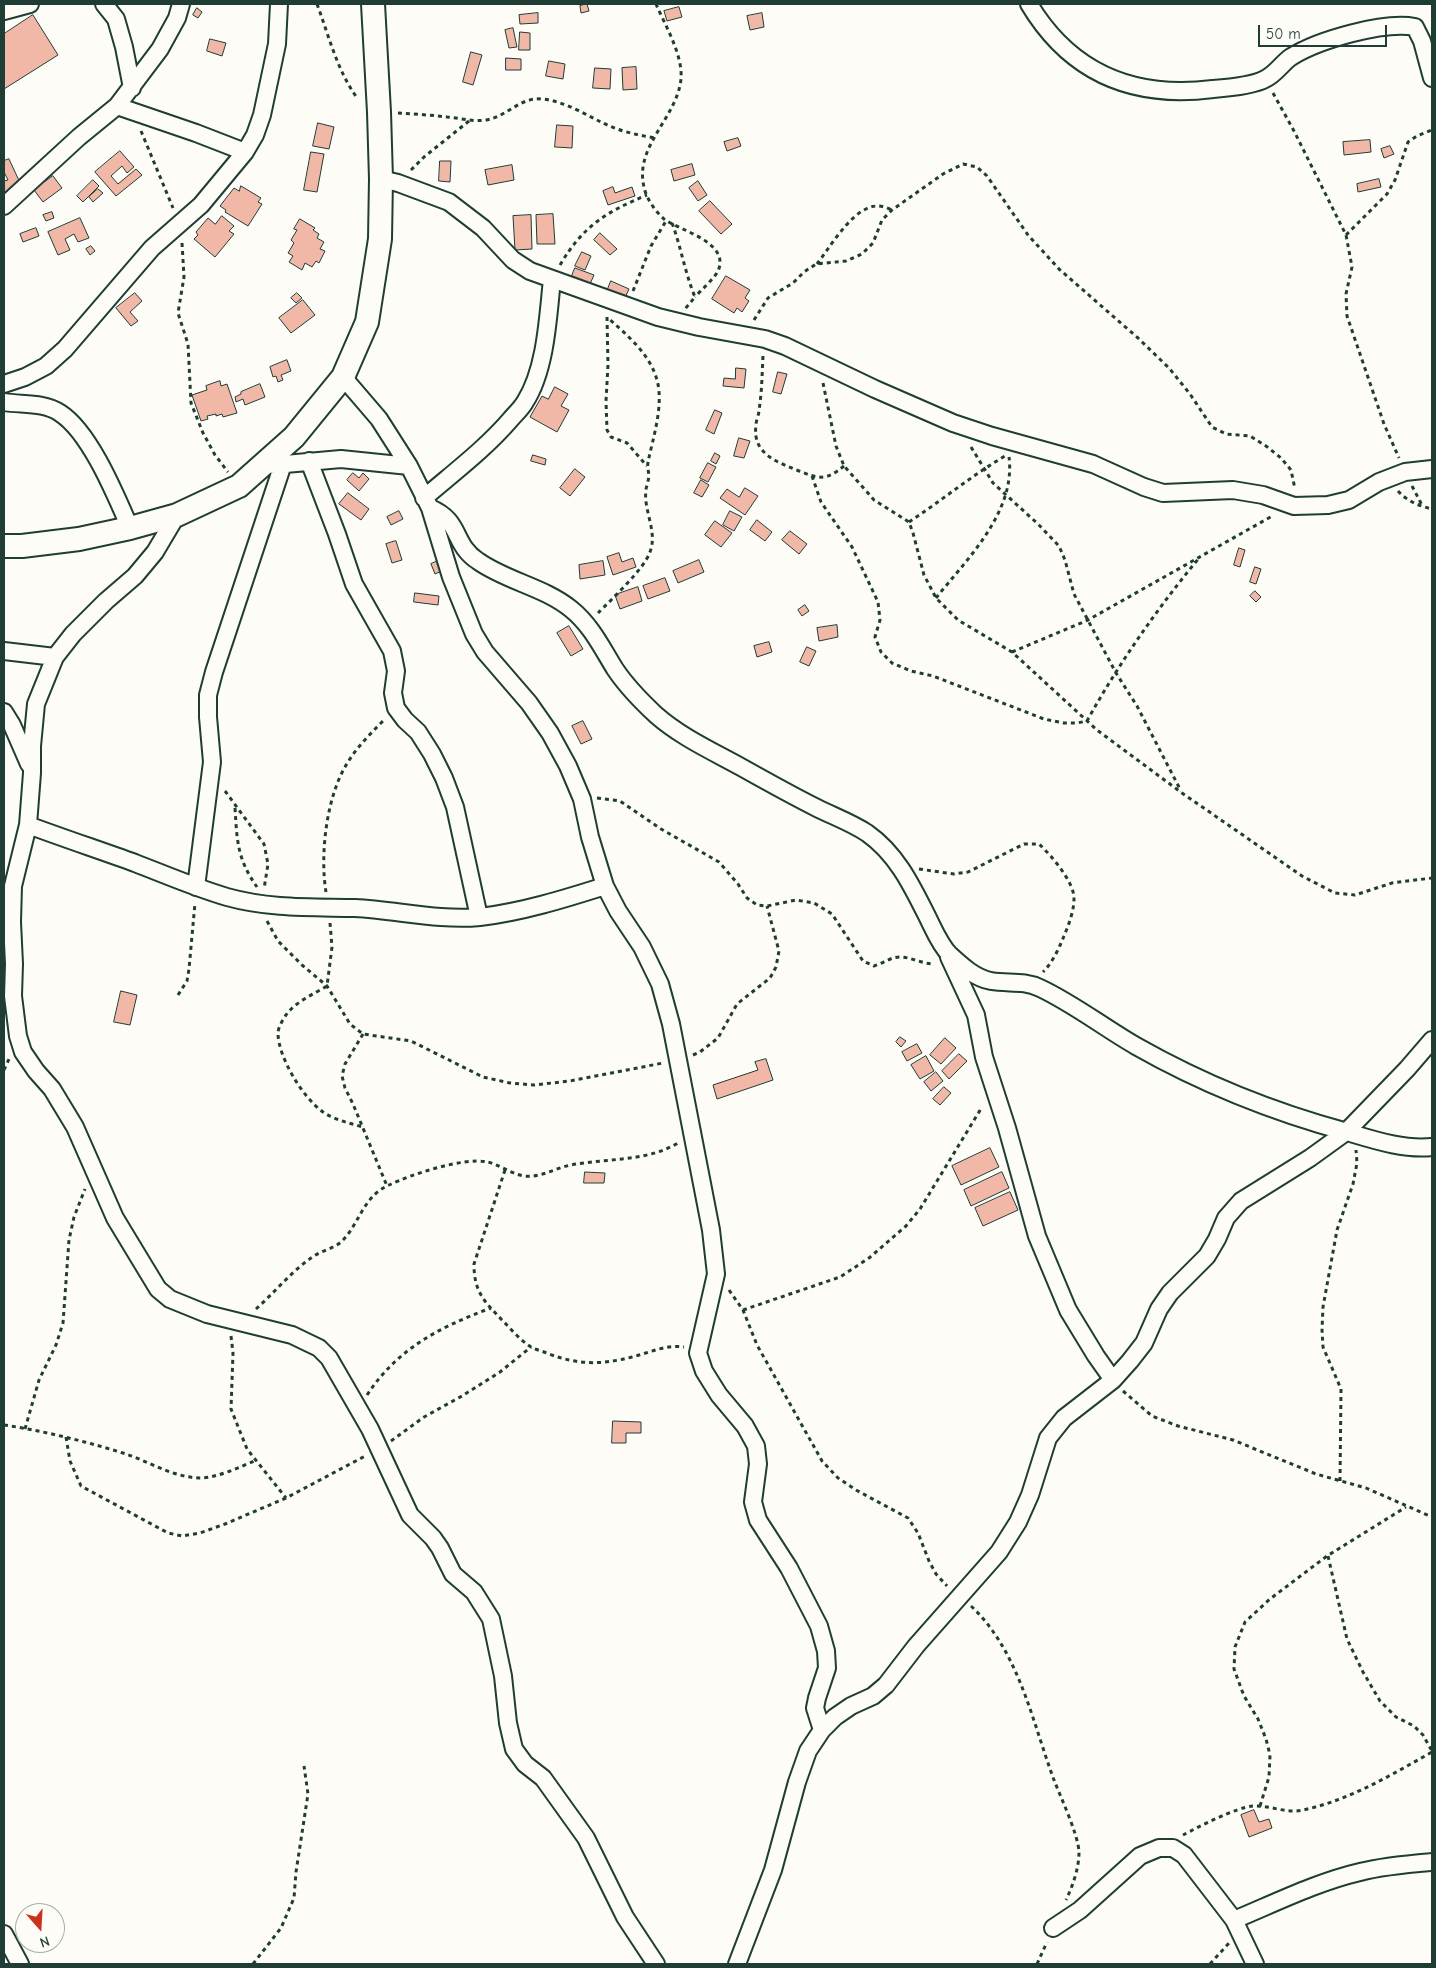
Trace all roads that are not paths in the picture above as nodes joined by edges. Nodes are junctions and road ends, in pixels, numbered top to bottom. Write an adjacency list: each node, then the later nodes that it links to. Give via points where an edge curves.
1 (30, 4): 7 (street)
2 (104, 4): 9 (street, via 116,19)
3 (181, 4): 9 (street, via 160,49)
4 (279, 4): 11 (street, via 276,44 262,115)
5 (373, 4): 12 (street, via 379,112)
6 (1029, 4): 8 (street, via 1056,40 1085,66 1115,81 1148,90 1189,92 1265,79 1290,58 1313,45 1387,26 1404,25 1415,27)
7 (4, 11)
8 (1432, 78)
9 (132, 88): 10 (street)
10 (116, 106): 11 (street); 13 (street)
11 (245, 152): 16 (street, via 201,205 152,248 66,349 46,366 25,377)
12 (390, 181): 14 (street, via 450,202 483,228 514,260 530,271); 15 (street, via 367,322)
13 (4, 206)
14 (552, 279): 21 (street, via 676,322 765,338 953,422 1093,464 1163,493 1233,490 1263,495 1294,506 1328,505 1349,500 1379,482 1405,472); 22 (street, via 543,348 525,402)
15 (343, 376): 19 (street); 20 (street, via 379,419)
16 (5, 380)
17 (4, 402): 24 (street, via 36,404 60,413 76,428 110,482)
18 (309, 461): 19 (street); 20 (street, via 341,459); 33 (street, via 354,584 392,651 396,671 393,693 396,708 418,732 432,754 455,807)
19 (272, 465): 23 (street, via 239,486); 32 (street, via 208,695 212,762)
20 (409, 466): 22 (street)
21 (1432, 470)
22 (427, 503): 31 (street, via 474,634 485,652 530,703 568,766 582,799); 34 (street, via 453,525 461,546 478,561 570,608 587,624 636,697 661,719 694,742 783,792 866,833 889,853 903,870)
23 (177, 515): 24 (street); 27 (street, via 150,558 73,634)
24 (130, 528): 25 (street, via 79,539)
25 (4, 546)
26 (4, 651): 27 (street)
27 (55, 657): 29 (street, via 36,704)
28 (4, 712): 29 (street)
29 (32, 774): 30 (street)
30 (28, 826): 32 (street); 45 (street, via 13,886 12,922 13,996 23,1052 75,1126 115,1218 158,1289 183,1305 292,1335 319,1348 329,1358 359,1408 410,1515 433,1538 453,1574 474,1592 490,1619 514,1749 525,1764 543,1778 586,1838 625,1916)
31 (605, 886): 33 (street, via 528,908); 39 (street, via 660,984 671,1024 711,1230 716,1274 698,1353 704,1371 756,1446 758,1464 753,1502 758,1520 789,1568 819,1626 827,1668 815,1708)
32 (196, 887): 33 (street, via 261,905)
33 (479, 917)
34 (950, 958): 36 (street, via 977,976 1029,984 1069,1004 1134,1045 1226,1092 1308,1122); 38 (street, via 976,1015 984,1057 1010,1136 1037,1236 1055,1281 1083,1335)
35 (1432, 1040): 36 (street)
36 (1351, 1133): 37 (street, via 1392,1144); 38 (street, via 1241,1201 1226,1218 1218,1239 1206,1256 1170,1293 1144,1343)
37 (1432, 1147)
38 (1113, 1380): 39 (street, via 1064,1418 1048,1438 1030,1495 999,1552 886,1685 874,1696 835,1717)
39 (822, 1730): 46 (street, via 808,1751 773,1870)
40 (1432, 1862): 41 (street, via 1359,1872 1298,1893)
41 (1237, 1926): 42 (street, via 1184,1856 1173,1848 1159,1848 1140,1856 1080,1910); 47 (street)
42 (1053, 1928)
43 (4, 1934): 44 (street)
44 (20, 1964)
45 (656, 1964)
46 (737, 1964)
47 (1255, 1964)

